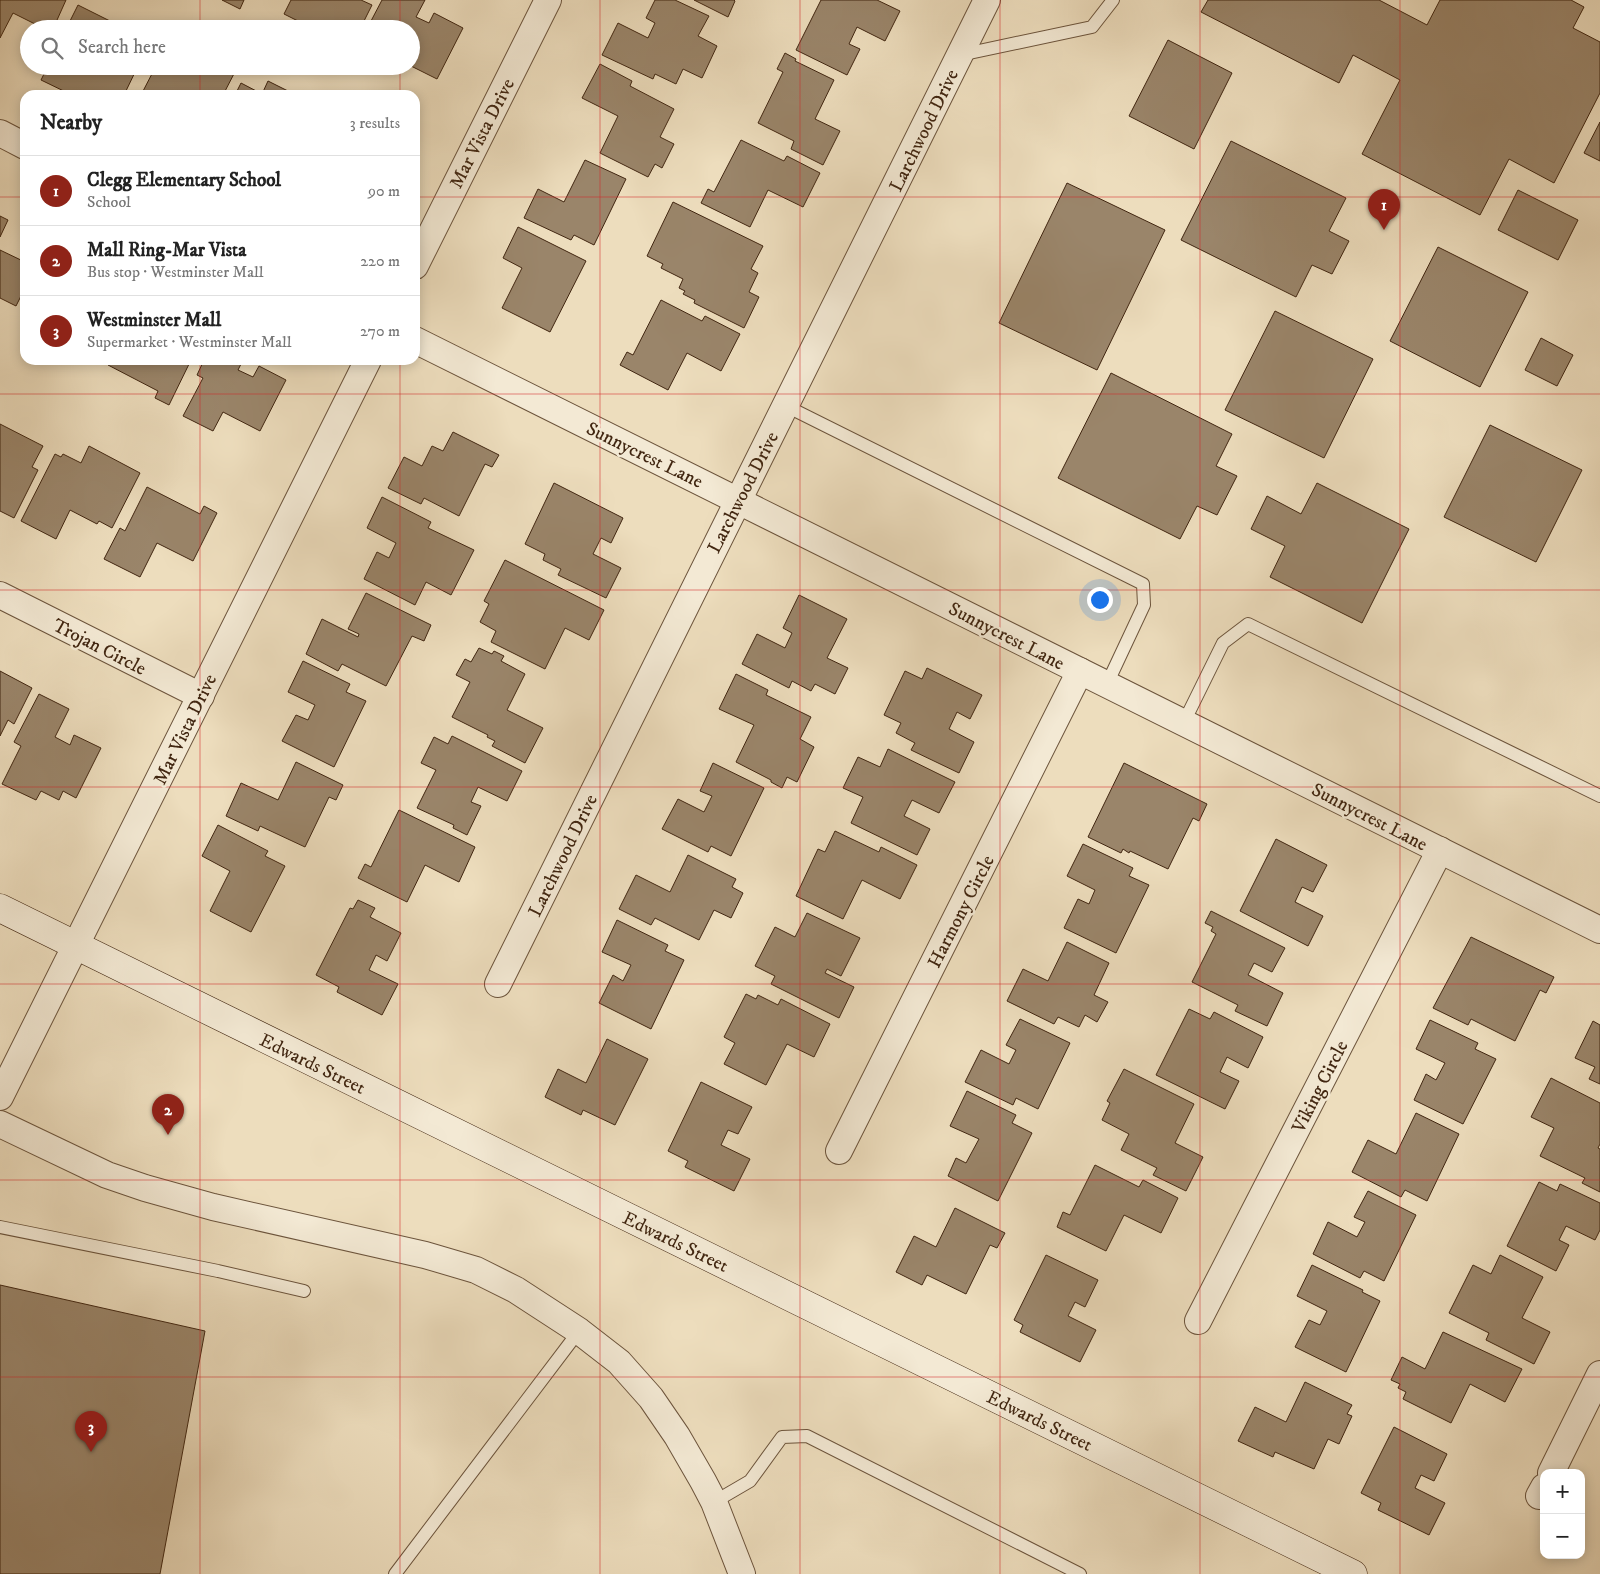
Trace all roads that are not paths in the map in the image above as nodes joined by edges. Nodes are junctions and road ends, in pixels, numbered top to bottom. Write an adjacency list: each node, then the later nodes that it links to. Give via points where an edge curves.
1 (548, 0): 7 (street, Mar Vista Drive)
2 (987, 0): 4 (street, Larchwood Drive)
3 (1112, 0): 4 (lane, via 1092,27)
4 (960, 54): 10 (street, Larchwood Drive)
5 (0, 133): 6 (street)
6 (20, 143)
7 (420, 256)
8 (420, 342): 11 (street, Sunnycrest Lane)
9 (366, 365): 15 (street, Mar Vista Drive)
10 (786, 406): 11 (street, Larchwood Drive); 14 (lane, via 1143,584 1144,605)
11 (738, 500): 13 (street, Sunnycrest Lane); 22 (street, Larchwood Drive)
12 (0, 596): 15 (street, Trojan Circle)
13 (1080, 671): 14 (street, Sunnycrest Lane); 25 (street, Harmony Circle)
14 (1106, 684): 16 (street, Sunnycrest Lane)
15 (201, 696): 21 (street, Mar Vista Drive)
16 (1184, 722): 17 (lane, via 1223,643 1248,624); 18 (street, Sunnycrest Lane)
17 (1600, 796)
18 (1440, 850): 20 (street, Sunnycrest Lane); 28 (street, Viking Circle)
19 (0, 908): 21 (street, Edwards Street)
20 (1600, 930)
21 (76, 946): 23 (street, Mar Vista Drive); 36 (street, Edwards Street)
22 (498, 984)
23 (0, 1097)
24 (0, 1124): 29 (street, via 107,1175 146,1188 476,1270 516,1290)
25 (840, 1151)
26 (0, 1227): 27 (lane)
27 (304, 1291)
28 (1198, 1321)
29 (579, 1331): 32 (street, via 619,1362 650,1398 677,1436); 34 (lane)
30 (1600, 1374): 31 (street)
31 (1553, 1469)
32 (714, 1502): 33 (lane, via 750,1481 782,1437 807,1436); 35 (street)
33 (1077, 1573)
34 (395, 1574)
35 (742, 1574)
36 (1353, 1574)

